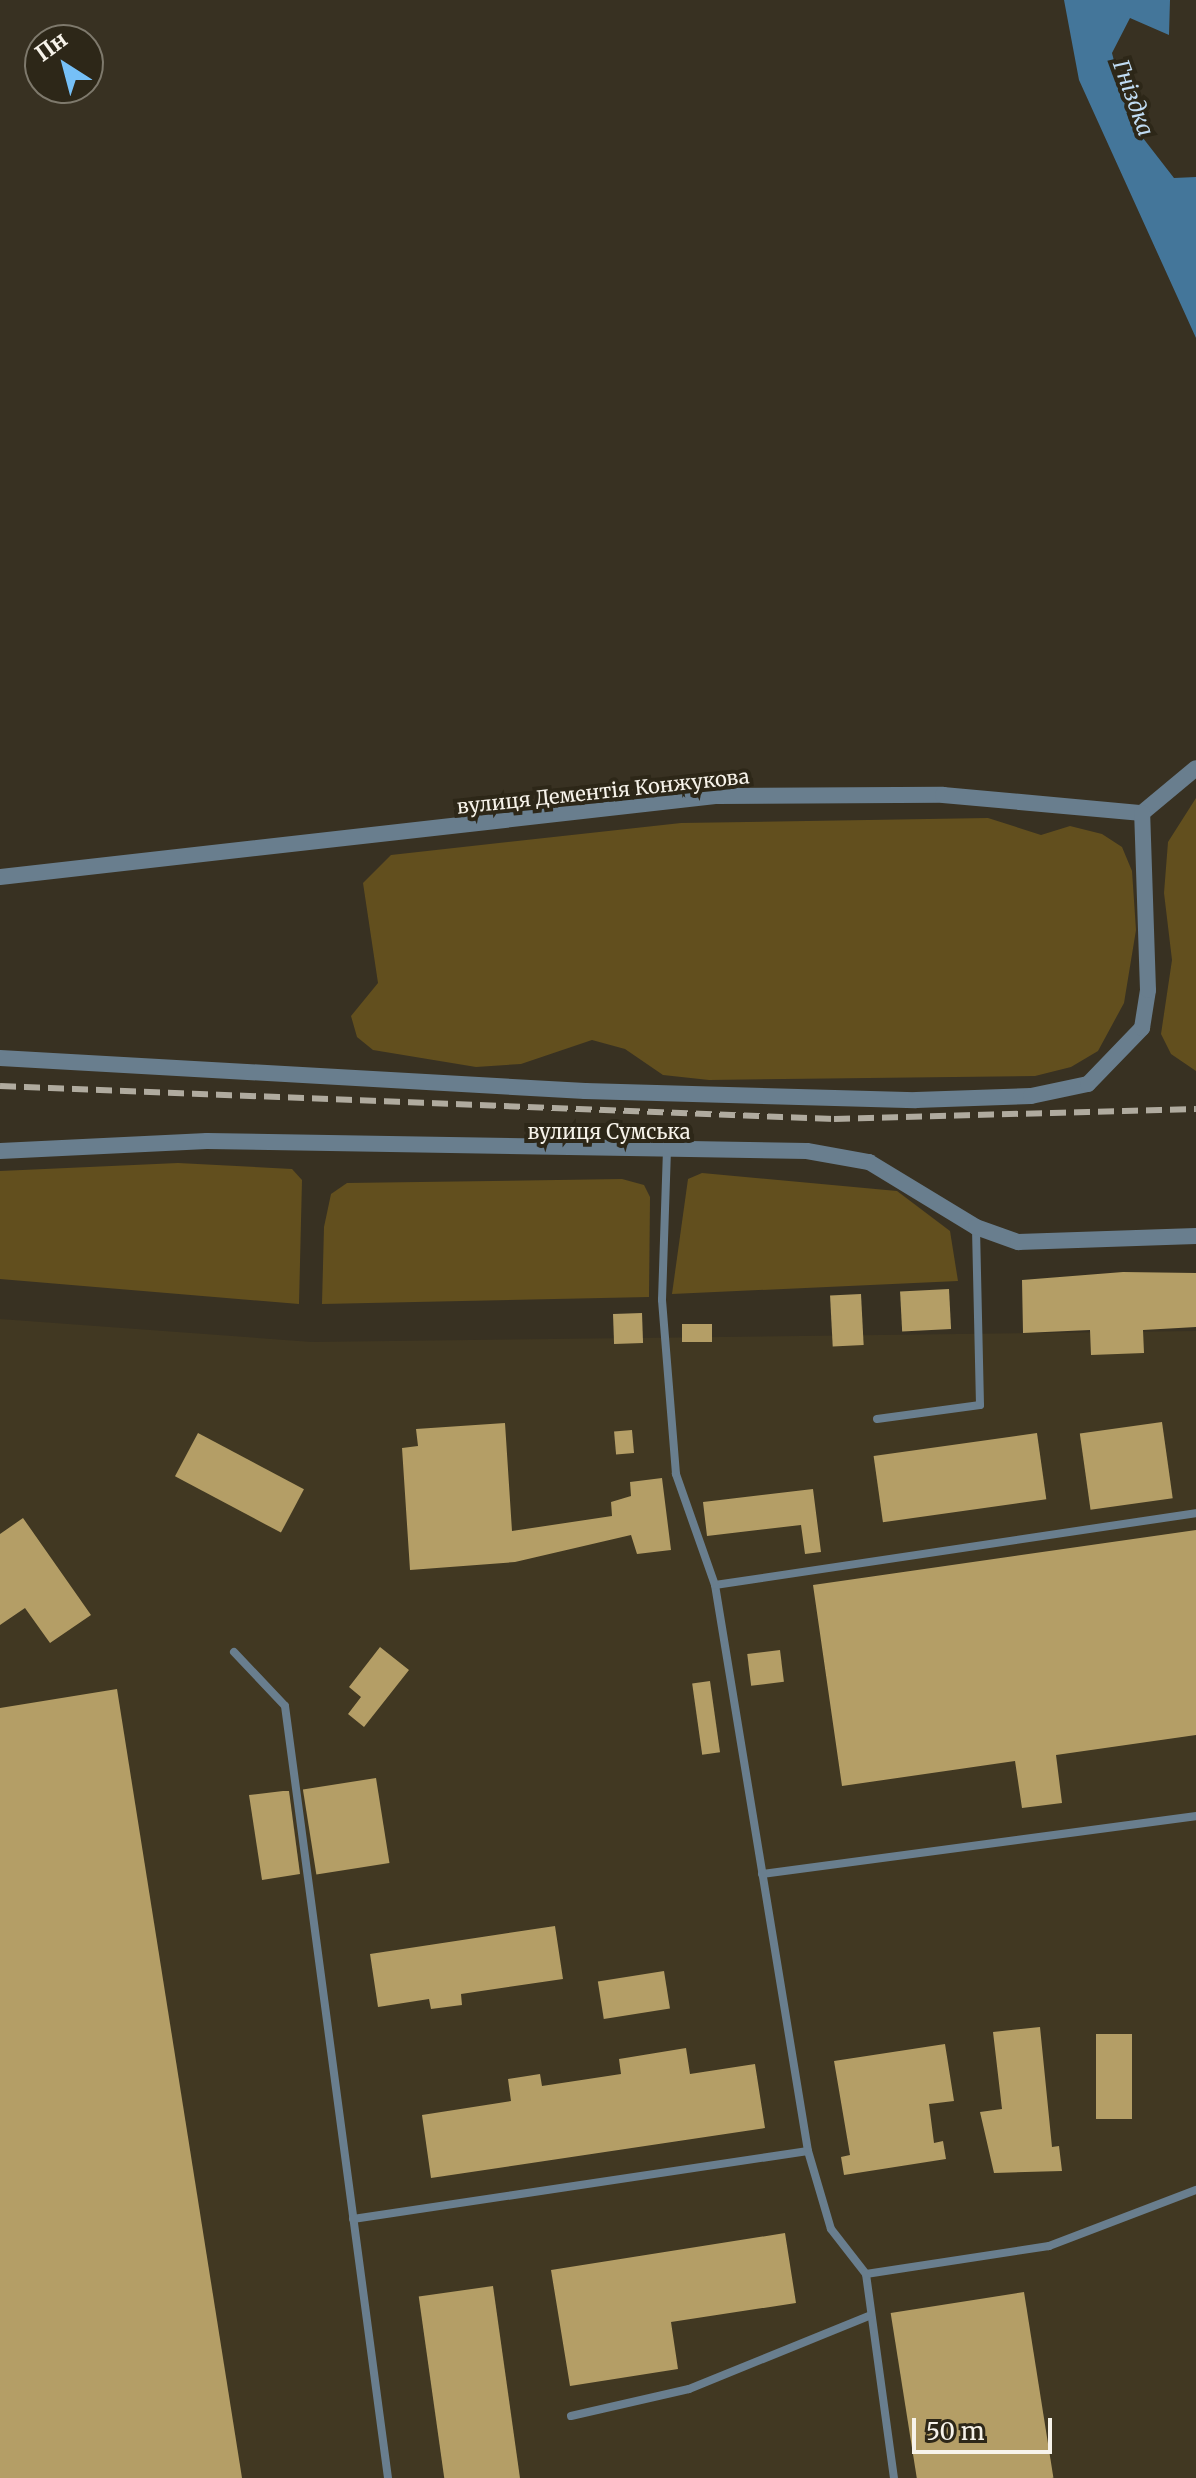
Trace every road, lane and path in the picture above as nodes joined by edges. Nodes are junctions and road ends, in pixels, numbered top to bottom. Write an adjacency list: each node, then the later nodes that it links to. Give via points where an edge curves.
1 (1196, 768): 2 (street)
2 (1142, 813): 3 (street, вулиця Дементія Конжукова, via 943,795 717,796); 4 (street, via 1148,990 1142,1028 1088,1084 1031,1096 916,1100 585,1091)
3 (0, 877)
4 (0, 1058)
5 (0, 1151): 6 (street, вулиця Сумська, via 207,1141)
6 (667, 1152): 7 (street, вулиця Сумська, via 807,1151 869,1162); 11 (lane, via 662,1300 676,1474)
7 (976, 1227): 8 (street, вулиця Сумська, via 1046,1244); 9 (lane, via 980,1405)
8 (1196, 1236)
9 (877, 1419)
10 (1196, 1513): 11 (lane)
11 (715, 1585): 14 (lane)
12 (234, 1652): 17 (lane, via 285,1706)
13 (1196, 1816): 14 (lane)
14 (762, 1874): 15 (lane)
15 (808, 2151): 17 (lane); 18 (lane, via 831,2229)
16 (1196, 2190): 18 (lane, via 1049,2246)
17 (353, 2219): 21 (lane)
18 (866, 2274): 19 (lane)
19 (871, 2315): 20 (lane, via 689,2389); 22 (lane)
20 (571, 2416)
21 (388, 2478)
22 (894, 2478)

